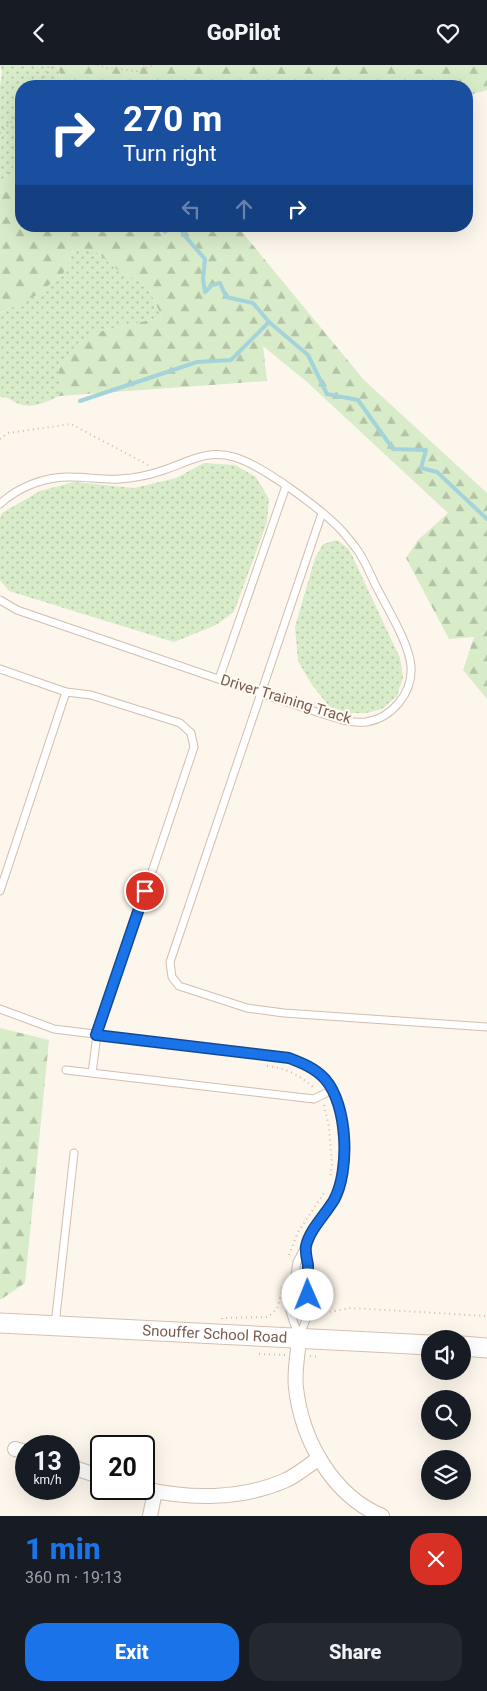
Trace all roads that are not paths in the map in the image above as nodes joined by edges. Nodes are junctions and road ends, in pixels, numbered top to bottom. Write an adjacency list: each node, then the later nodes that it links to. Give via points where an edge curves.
1 (286, 486): 2 (lane, Driver Training Track, via 233,456 202,455 141,477 47,479 24,488); 3 (lane, Driver Training Track); 6 (lane)
2 (0, 504)
3 (322, 513): 8 (lane); 8 (lane, Driver Training Track, via 359,552 403,641 411,665 410,680 404,697 394,709 382,718 365,723 346,721)
4 (0, 600): 6 (lane, Driver Training Track, via 16,610)
5 (0, 669): 7 (lane)
6 (219, 679): 8 (lane, Driver Training Track)
7 (66, 692): 9 (lane); 12 (lane, via 91,695 180,723 191,733 194,747)
8 (261, 694): 11 (lane, via 170,962 172,977 179,986 247,1009)
9 (0, 891)
10 (0, 1009): 12 (lane, via 54,1029)
11 (487, 1027)
12 (96, 1035): 14 (lane); 15 (lane, via 289,1058 308,1066 325,1079)
13 (66, 1070): 14 (lane)
14 (92, 1073): 15 (lane, via 314,1099)
15 (332, 1090): 17 (lane, via 340,1113 344,1150 342,1174 334,1199)
16 (74, 1153): 19 (lane)
17 (306, 1247): 20 (lane, via 308,1311); 20 (lane, via 297,1262 290,1311)
18 (0, 1323): 19 (main road, Snouffer School Road)
19 (55, 1325): 20 (main road, Snouffer School Road)
20 (299, 1338): 21 (main road, Snouffer School Road); 24 (street, via 296,1386 300,1411 311,1445)
21 (421, 1345)
22 (471, 1347): 23 (main road)
23 (487, 1348)
24 (319, 1458): 25 (street, via 285,1481 251,1493 202,1496); 28 (street, via 349,1495 360,1505)
25 (155, 1491)
26 (149, 1500): 27 (street)
27 (150, 1516)
28 (382, 1516)

